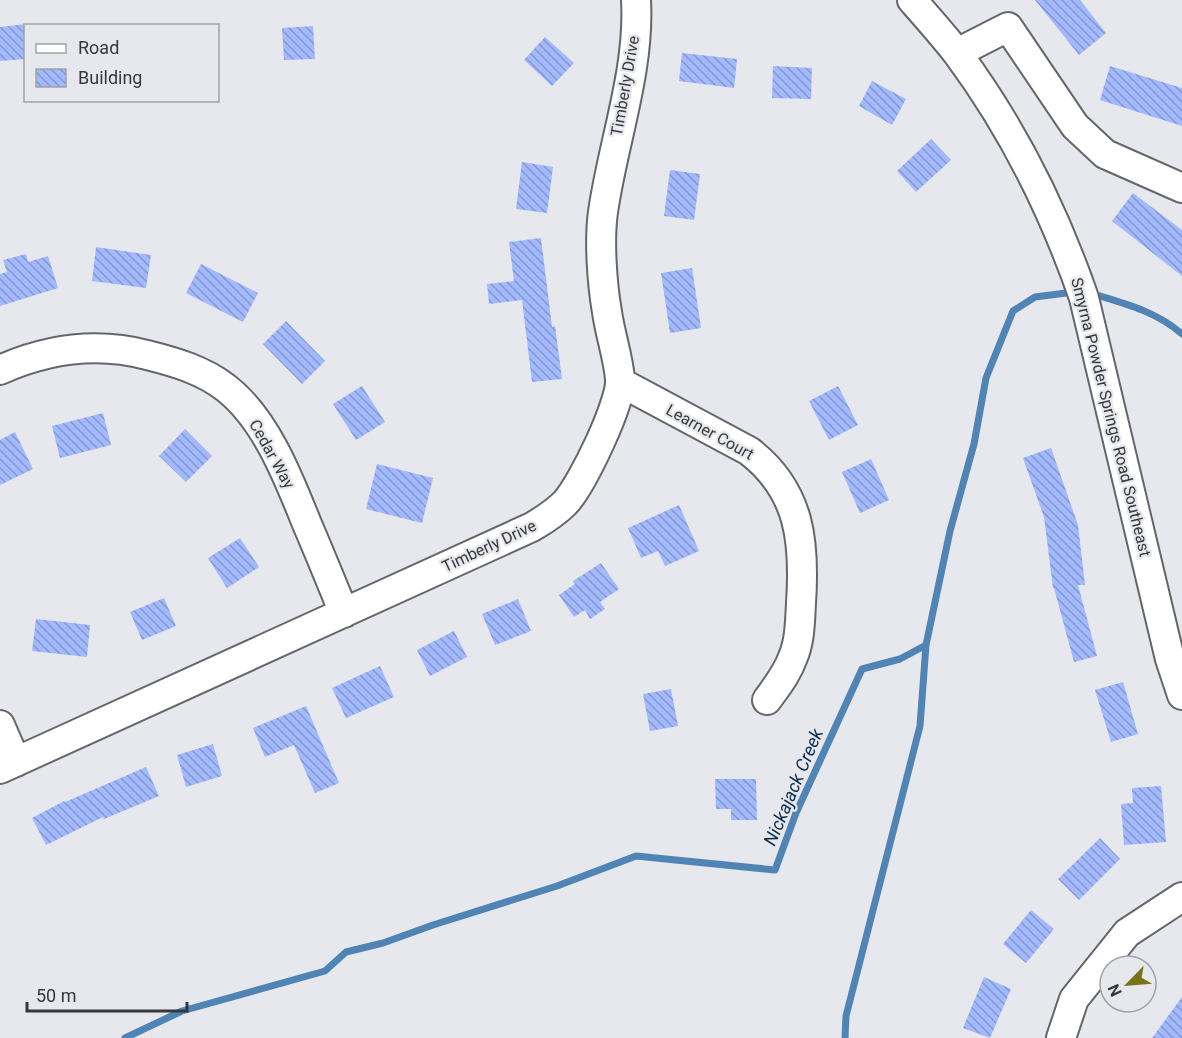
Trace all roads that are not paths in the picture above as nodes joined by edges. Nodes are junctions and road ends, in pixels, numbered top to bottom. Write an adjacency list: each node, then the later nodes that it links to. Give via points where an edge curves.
1 (636, 0): 6 (street, Timberly Drive, via 630,69 602,214 607,311)
2 (912, 0): 3 (street, Smyrna Powder Springs Road Southeast)
3 (957, 53): 4 (street, via 1008,27 1075,126 1105,154); 8 (street, Smyrna Powder Springs Road Southeast, via 1035,181 1084,298 1170,659)
4 (1182, 188)
5 (0, 370): 7 (street, Cedar Way, via 41,355 103,347 145,354 198,370 227,388 249,412 283,468)
6 (620, 382): 7 (street, Timberly Drive, via 610,416 582,479 552,514 532,527); 9 (street, Learner Court, via 749,451 777,477 785,491 800,537 800,626 794,655 783,679)
7 (344, 613): 11 (street, Timberly Drive)
8 (1182, 695)
9 (766, 700)
10 (0, 725): 11 (street)
11 (8, 765)
12 (1182, 897): 13 (street, via 1127,933 1074,999)
13 (1061, 1038)

